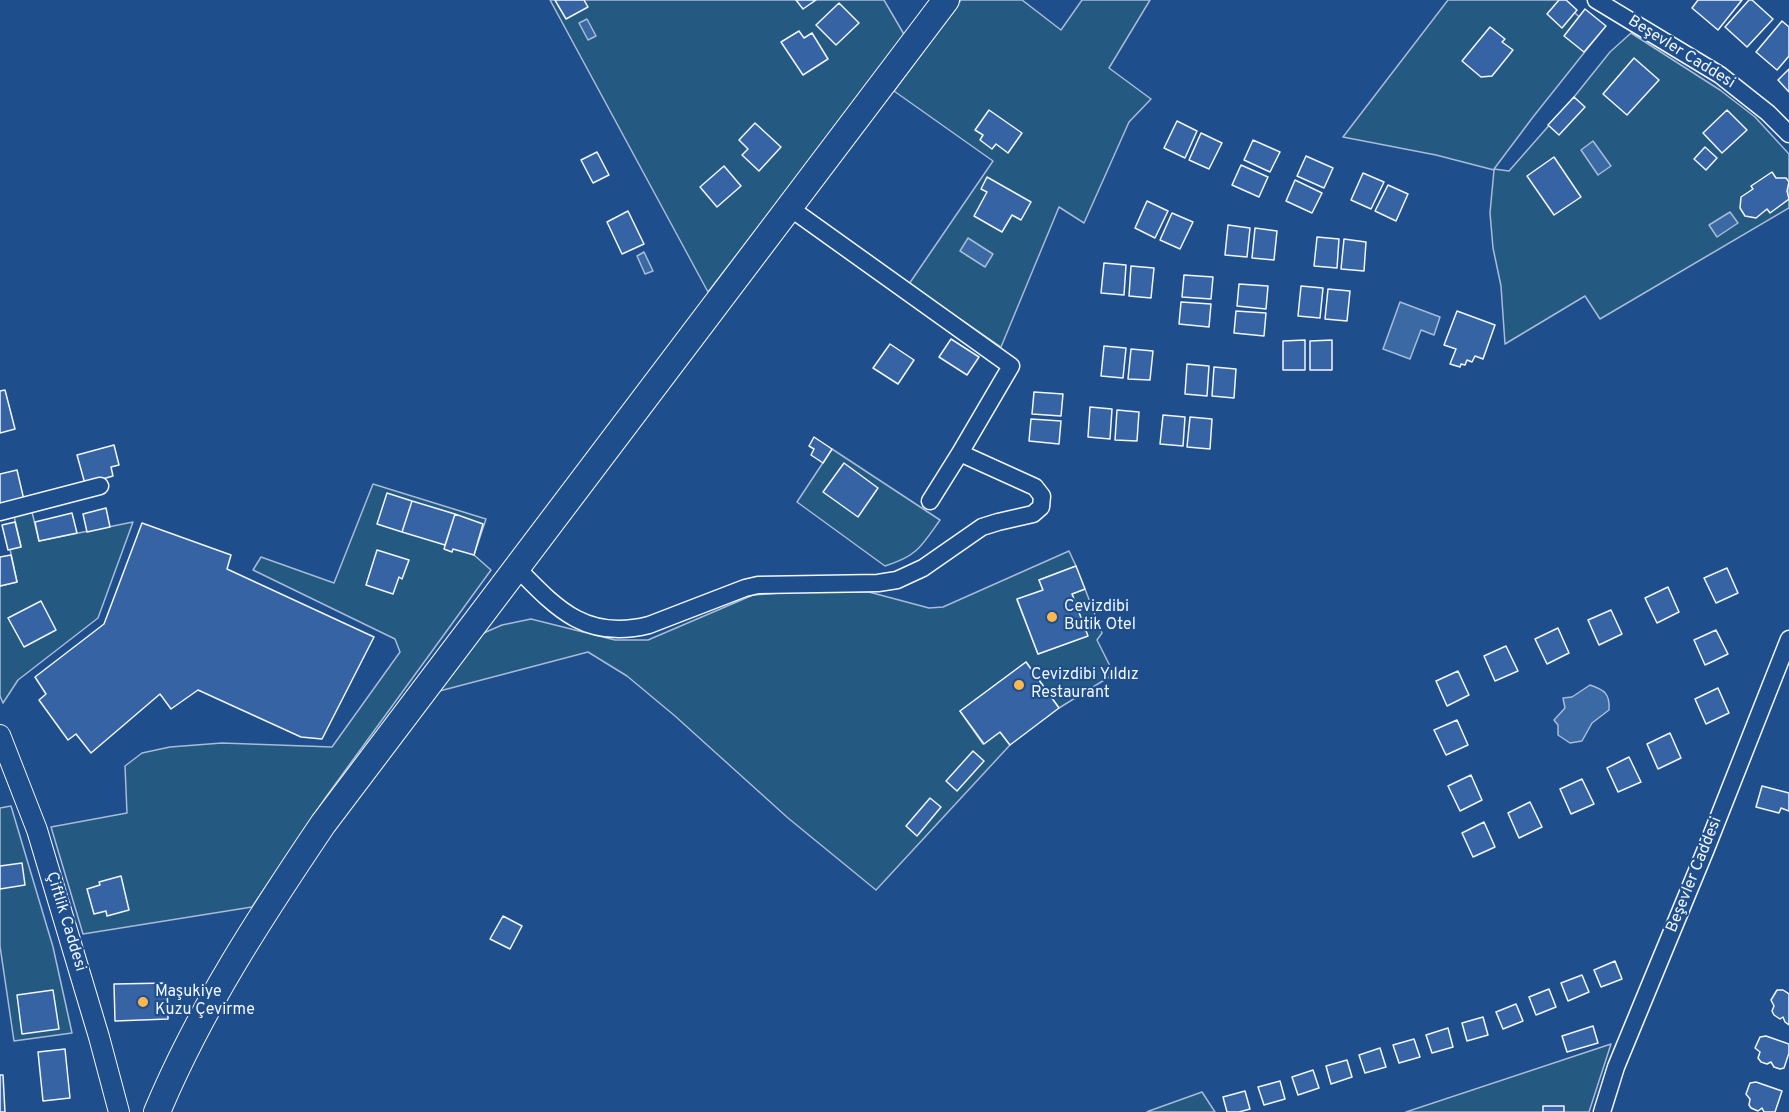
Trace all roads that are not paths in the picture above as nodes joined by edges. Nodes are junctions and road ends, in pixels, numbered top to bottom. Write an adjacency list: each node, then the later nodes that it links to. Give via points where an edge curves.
1 (946, 0): 4 (main road)
2 (1596, 0): 3 (street, Beşevler Caddesi, via 1720,75)
3 (1789, 134)
4 (790, 208): 5 (street, via 1011,366); 9 (main road)
5 (960, 453): 7 (street); 9 (street, via 1035,487 1042,496 1041,507 1033,514 982,527 923,568 897,580 758,585 649,625 619,630 590,626 565,614)
6 (100, 486): 8 (street)
7 (930, 501)
8 (0, 512)
9 (516, 567): 13 (main road, via 323,824 270,902 192,1037)
10 (1789, 639): 14 (street, Beşevler Caddesi, via 1619,1057)
11 (0, 735): 12 (street, Çiftlik Caddesi, via 37,830)
12 (120, 1112)
13 (157, 1112)
14 (1602, 1112)

